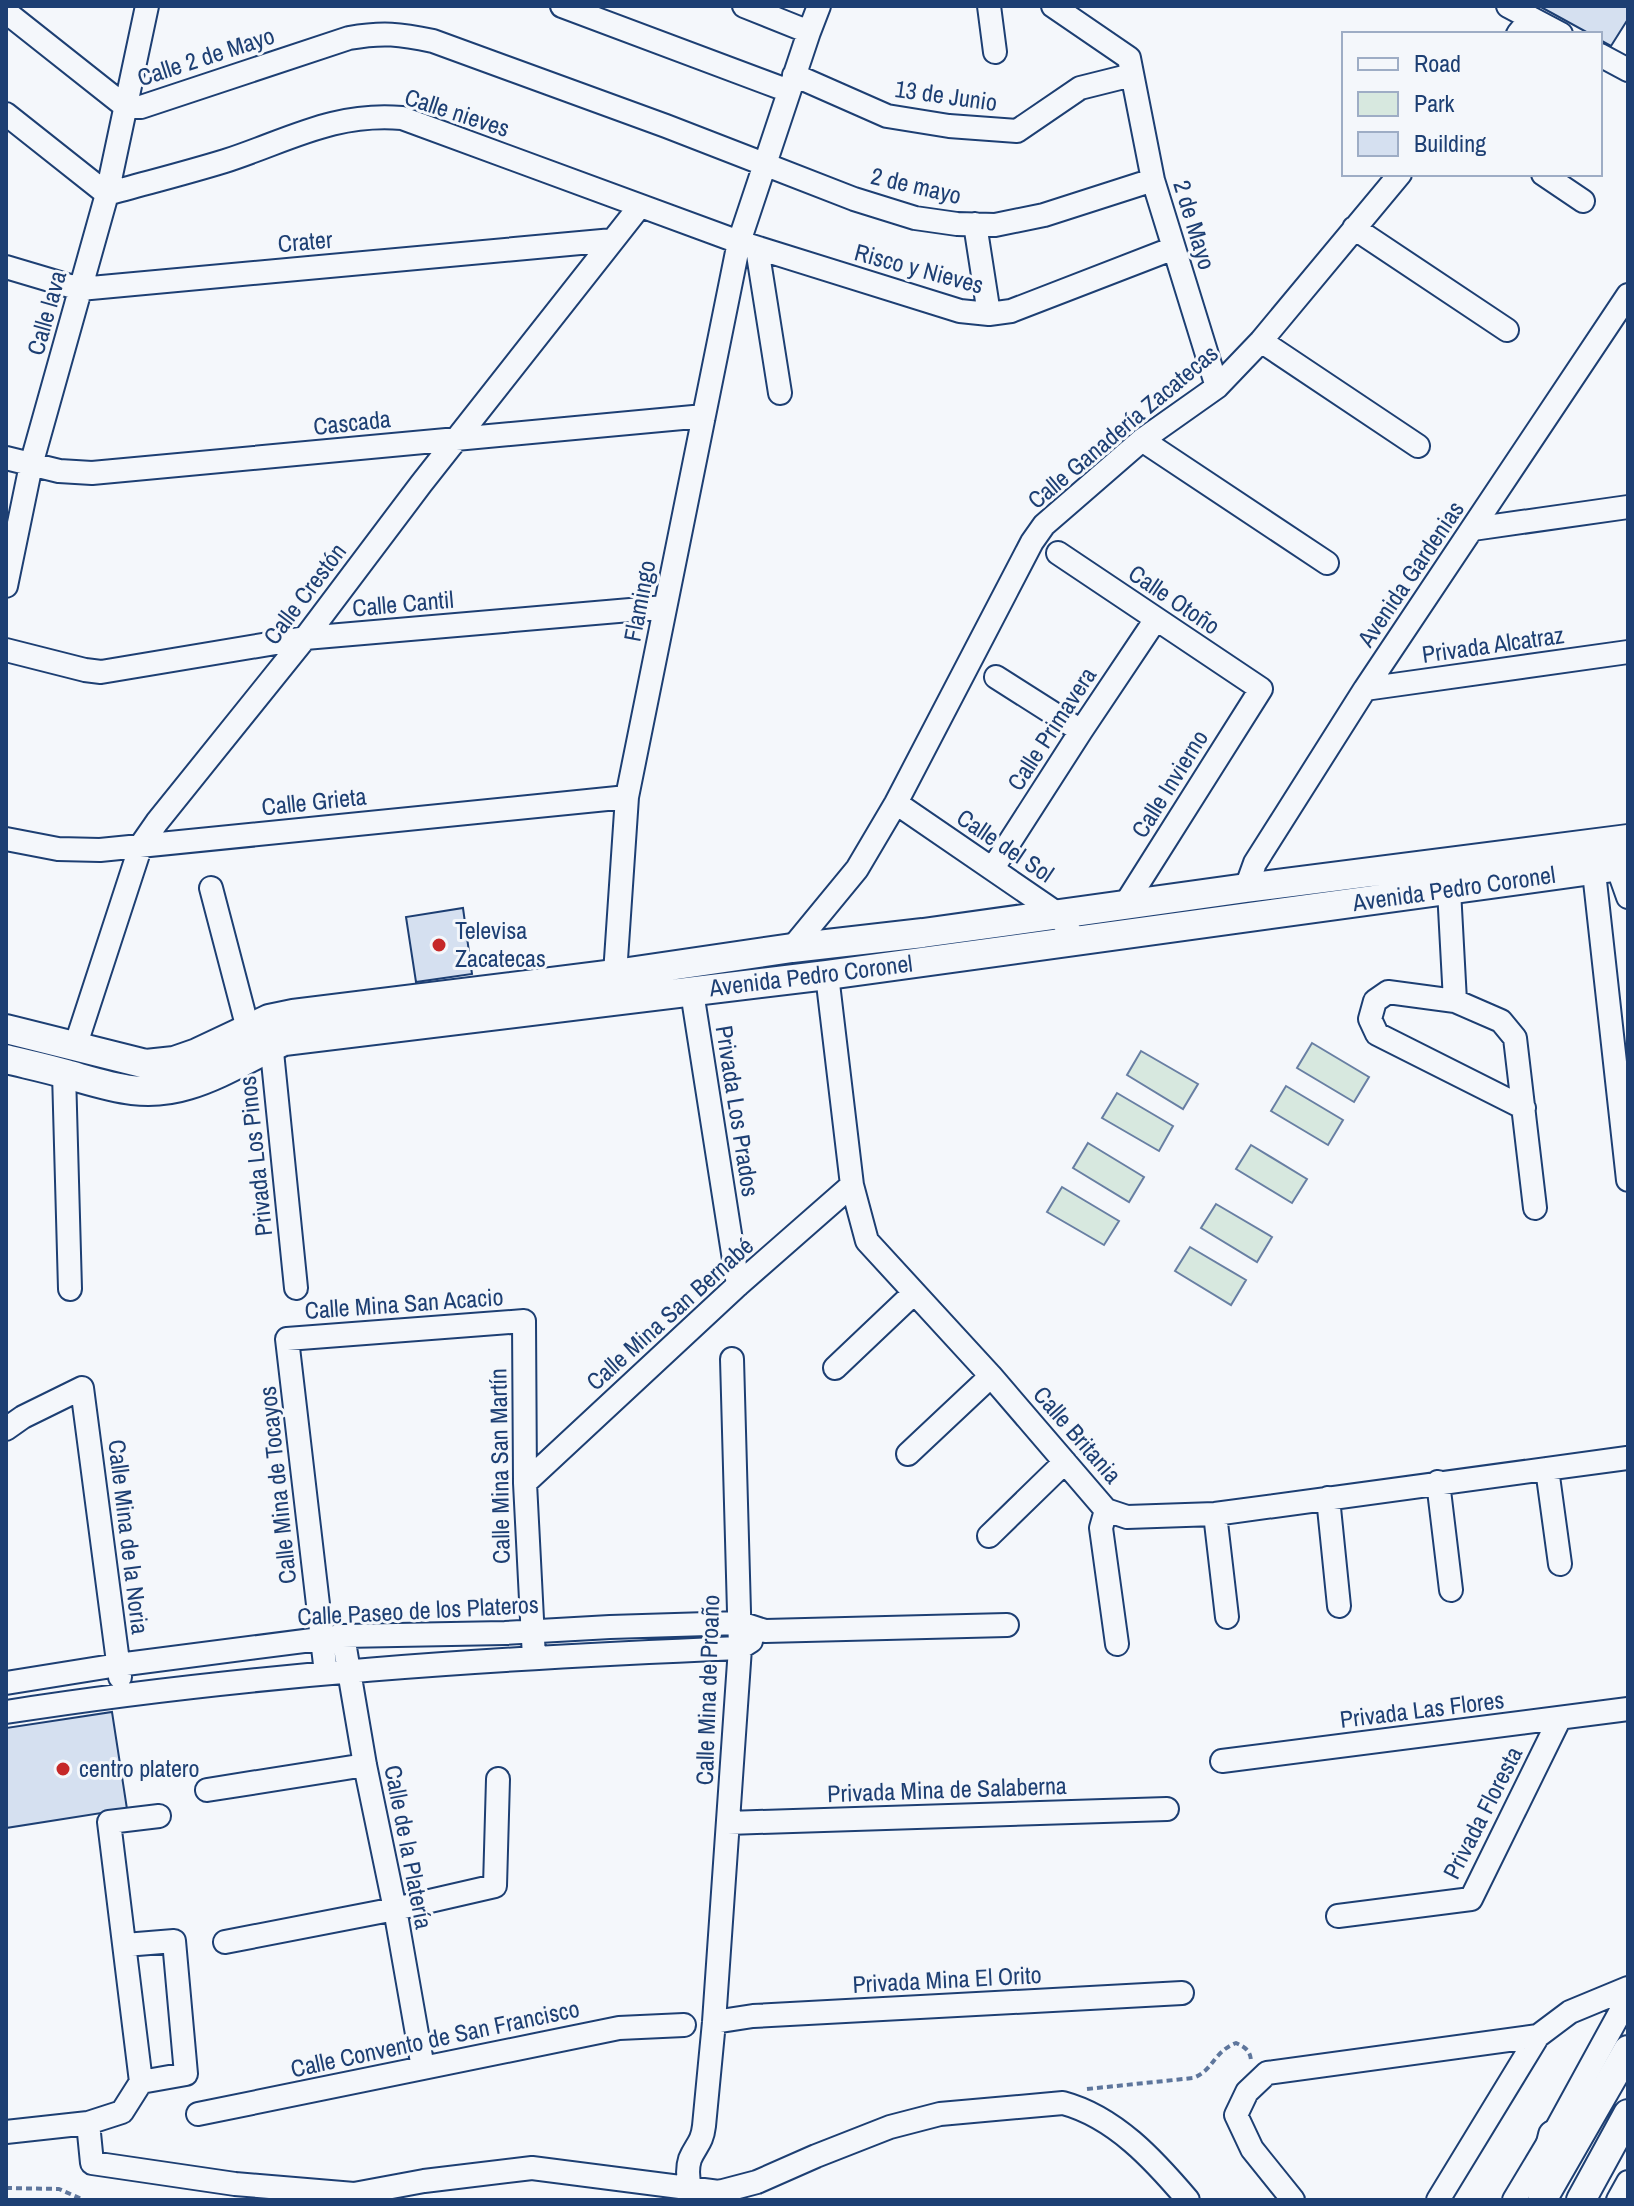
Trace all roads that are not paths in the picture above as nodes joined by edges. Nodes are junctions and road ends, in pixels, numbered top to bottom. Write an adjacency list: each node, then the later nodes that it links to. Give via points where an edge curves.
1 (147, 6): 17 (street, Calle lava)
2 (562, 6): 16 (street, 13 de Junio)
3 (744, 6): 10 (street)
4 (819, 6): 10 (street, Flamingo)
5 (989, 6): 12 (street)
6 (1053, 6): 15 (street, via 1129,58)
7 (1508, 6): 9 (street)
8 (6, 12): 17 (street, Calle 2 de Mayo)
9 (1524, 26): 11 (street)
10 (809, 32): 16 (street, Flamingo)
11 (1552, 32)
12 (995, 52)
13 (1602, 56): 14 (street)
14 (1626, 65)
15 (1132, 75): 16 (street, 13 de Junio, via 1080,88 1017,131 887,116); 22 (street, 2 de Mayo)
16 (792, 83): 19 (street, Flamingo)
17 (126, 107): 19 (street, Calle 2 de Mayo, via 141,107 349,38 397,33 433,41); 23 (street, Calle lava)
18 (6, 114): 23 (street)
19 (765, 165): 26 (street, 2 de mayo, via 915,218); 29 (street, Flamingo)
20 (1398, 176): 27 (street, Calle Ganadería Zacatecas)
21 (1546, 176): 24 (street)
22 (1153, 180): 26 (street, 2 de mayo, via 1044,215); 30 (street, 2 de Mayo)
23 (107, 194): 25 (street, Calle nieves, via 227,160 320,126 376,116 402,118); 32 (street, Calle lava)
24 (1583, 201)
25 (640, 206): 28 (street, Calle Crestón); 29 (street, Calle nieves)
26 (975, 224): 34 (street)
27 (1354, 228): 35 (street); 36 (street, Calle Ganadería Zacatecas)
28 (613, 240): 32 (street, Crater); 40 (street, Calle Crestón)
29 (748, 245): 34 (street, Risco y Nieves, via 960,311); 38 (street); 39 (street, Flamingo)
30 (1174, 248): 34 (street, Risco y Nieves, via 1011,311); 37 (street, 2 de Mayo)
31 (6, 267): 32 (street, Crater)
32 (80, 289): 44 (street, Calle lava)
33 (1624, 306): 46 (street, Avenida Gardenias)
34 (989, 314)
35 (1507, 330)
36 (1261, 341): 37 (street, Calle Ganadería Zacatecas); 42 (street)
37 (1217, 387): 41 (street, Calle Ganadería Zacatecas)
38 (780, 393)
39 (704, 416): 40 (street, Cascada); 50 (street, Flamingo)
40 (457, 438): 44 (street, Cascada, via 92,473); 52 (street, Calle Crestón)
41 (1142, 440): 48 (street); 60 (street, Calle Ganadería Zacatecas, via 1044,525 1032,542)
42 (1418, 446)
43 (6, 458): 44 (street, Cascada)
44 (31, 465): 49 (street, Calle lava)
45 (1628, 507): 46 (street)
46 (1473, 529): 57 (street, Avenida Gardenias)
47 (1058, 553): 51 (street, Calle Otoño)
48 (1327, 563)
49 (6, 586)
50 (665, 607): 52 (street, Calle Cantil); 59 (street, Flamingo)
51 (1156, 619): 56 (street, Calle Otoño); 58 (street, Calle Primavera)
52 (305, 638): 53 (street, Calle Cantil, via 101,672); 62 (street, Calle Crestón)
53 (6, 650)
54 (1628, 652): 57 (street, Privada Alcatraz)
55 (996, 677): 58 (street)
56 (1261, 689): 69 (street, Calle Invierno)
57 (1365, 689): 66 (street, Avenida Gardenias, via 1255,863)
58 (1081, 731): 64 (street, Calle Primavera)
59 (627, 797): 62 (street, Calle Grieta); 73 (street, Flamingo)
60 (896, 803): 64 (street, Calle del Sol); 72 (street, Calle Ganadería Zacatecas, via 857,869)
61 (6, 839): 62 (street, Calle Grieta, via 58,849)
62 (141, 845): 80 (street, Calle Crestón)
63 (1612, 854): 66 (main road, Avenida Pedro Coronel); 67 (main road, Avenida Pedro Coronel); 68 (street); 85 (street)
64 (993, 868): 70 (street, Calle del Sol)
65 (211, 888): 78 (street, Privada Los Pinos)
66 (1246, 888): 69 (main road, Avenida Pedro Coronel)
67 (1449, 890): 71 (main road, Avenida Pedro Coronel); 76 (street)
68 (1628, 897)
69 (1124, 906): 70 (main road, Avenida Pedro Coronel)
70 (1058, 914): 71 (street, Calle del Sol); 72 (main road, Avenida Pedro Coronel)
71 (1076, 941): 74 (main road, Avenida Pedro Coronel)
72 (792, 948): 73 (main road, Avenida Pedro Coronel)
73 (615, 974): 77 (main road, Avenida Pedro Coronel)
74 (827, 975): 75 (main road, Avenida Pedro Coronel); 86 (street, Calle Britania)
75 (692, 992): 77 (main road, Avenida Pedro Coronel); 88 (street, Privada Los Prados)
76 (1455, 1001): 84 (street, via 1501,1021 1515,1038); 84 (street, via 1388,992 1375,1001 1370,1019 1377,1034)
77 (474, 1005): 78 (main road, Avenida Pedro Coronel, via 293,1014); 81 (main road, Avenida Pedro Coronel)
78 (259, 1024): 80 (main road, Avenida Pedro Coronel, via 174,1061 146,1064); 81 (street, Privada Los Pinos)
79 (6, 1029): 80 (main road, Avenida Pedro Coronel)
80 (75, 1047)
81 (270, 1048): 83 (main road, Avenida Pedro Coronel, via 170,1090 120,1089); 89 (street, Privada Los Pinos)
82 (6, 1059): 83 (main road, Avenida Pedro Coronel)
83 (64, 1073): 90 (street)
84 (1524, 1108): 87 (street)
85 (1628, 1180)
86 (852, 1185): 88 (street, Calle Mina San Bernabé); 91 (street, Calle Britania, via 867,1241)
87 (1535, 1208)
88 (738, 1285): 103 (street, Calle Mina San Bernabé)
89 (296, 1288)
90 (70, 1289)
91 (914, 1293): 95 (street); 96 (street, Calle Britania)
92 (524, 1321): 93 (street, Calle Mina San Acacio); 103 (street, Calle Mina San Martín)
93 (287, 1339): 116 (street, Calle Mina de Tocayos)
94 (732, 1359): 112 (street, Calle Mina de Proaño)
95 (835, 1368)
96 (991, 1376): 98 (street); 100 (street, Calle Britania)
97 (6, 1429): 120 (street, Calle Mina de la Noria, via 82,1388)
98 (908, 1454)
99 (1627, 1458): 101 (street, Calle Britania)
100 (1065, 1462): 105 (street, Calle Britania); 107 (street)
101 (1547, 1469): 102 (street, Calle Britania); 108 (street)
102 (1438, 1482): 104 (street, Calle Britania); 109 (street)
103 (525, 1483): 114 (street, Calle Mina San Martín)
104 (1328, 1498): 106 (street, Calle Britania); 110 (street)
105 (1106, 1510): 106 (street, Calle Britania, via 1127,1517); 117 (street, via 1101,1528)
106 (1215, 1514): 111 (street)
107 (989, 1536)
108 (1560, 1564)
109 (1451, 1590)
110 (1339, 1606)
111 (1227, 1617)
112 (740, 1623): 114 (street, Calle Paseo de los Plateros); 115 (street, Calle Paseo de los Plateros); 118 (street, Calle Mina de Proaño)
113 (1007, 1625): 115 (street)
114 (532, 1631): 116 (street, Calle Paseo de los Plateros); 119 (street, Calle Mina San Martín)
115 (765, 1631): 118 (street)
116 (332, 1637): 120 (street, Calle Paseo de los Plateros); 121 (street, Calle de la Platería)
117 (1117, 1644)
118 (740, 1648): 119 (street); 133 (street, Calle Mina de Proaño)
119 (534, 1658): 121 (street)
120 (118, 1665): 122 (street, Calle Paseo de los Plateros); 123 (street, Calle Mina de la Noria)
121 (337, 1672): 123 (street); 128 (street, Calle de la Platería)
122 (6, 1683)
123 (122, 1694): 125 (street)
124 (1628, 1709): 126 (street, Privada Las Flores)
125 (6, 1712)
126 (1560, 1718): 127 (street, Privada Las Flores); 135 (street, Privada Floresta, via 1471,1899)
127 (1222, 1761)
128 (365, 1765): 130 (street); 134 (street, Calle de la Platería)
129 (498, 1779): 134 (street, via 495,1886)
130 (207, 1790)
131 (1167, 1809): 133 (street, Privada Mina de Salaberna)
132 (159, 1816): 137 (street, via 109,1822)
133 (728, 1823): 141 (street, Calle Mina de Proaño)
134 (395, 1909): 136 (street); 145 (street, Calle de la Platería)
135 (1338, 1916)
136 (225, 1942)
137 (125, 1945): 146 (street); 146 (street, via 174,1941 186,2074)
138 (1628, 1988): 143 (street, via 1570,2012)
139 (1182, 1993): 141 (street, Privada Mina El Orito)
140 (1628, 1998): 151 (street)
141 (714, 2022): 154 (street, Calle Mina de Proaño, via 704,2126 690,2159)
142 (684, 2025): 145 (street, Calle Convento de San Francisco, via 619,2028)
143 (1538, 2036): 156 (street, via 1267,2073 1247,2092 1236,2115 1252,2149); 157 (street)
144 (1628, 2050): 159 (main road)
145 (423, 2068): 147 (street, Calle Convento de San Francisco)
146 (141, 2082): 148 (street, via 122,2112)
147 (198, 2114)
148 (88, 2123): 150 (street); 154 (street, via 92,2163 235,2184 354,2194 532,2168)
149 (1625, 2124): 152 (main road)
150 (6, 2132)
151 (1553, 2135): 158 (street); 159 (main road)
152 (1598, 2170): 160 (main road); 161 (main road)
153 (1628, 2182): 162 (street)
154 (690, 2188): 155 (street, via 719,2192 757,2182 890,2127 940,2114 1063,2103 1098,2117 1132,2142)
155 (1188, 2200)
156 (1293, 2200)
157 (1438, 2200)
158 (1514, 2200)
159 (1539, 2200)
160 (1581, 2200)
161 (1610, 2200)
162 (1618, 2200)

